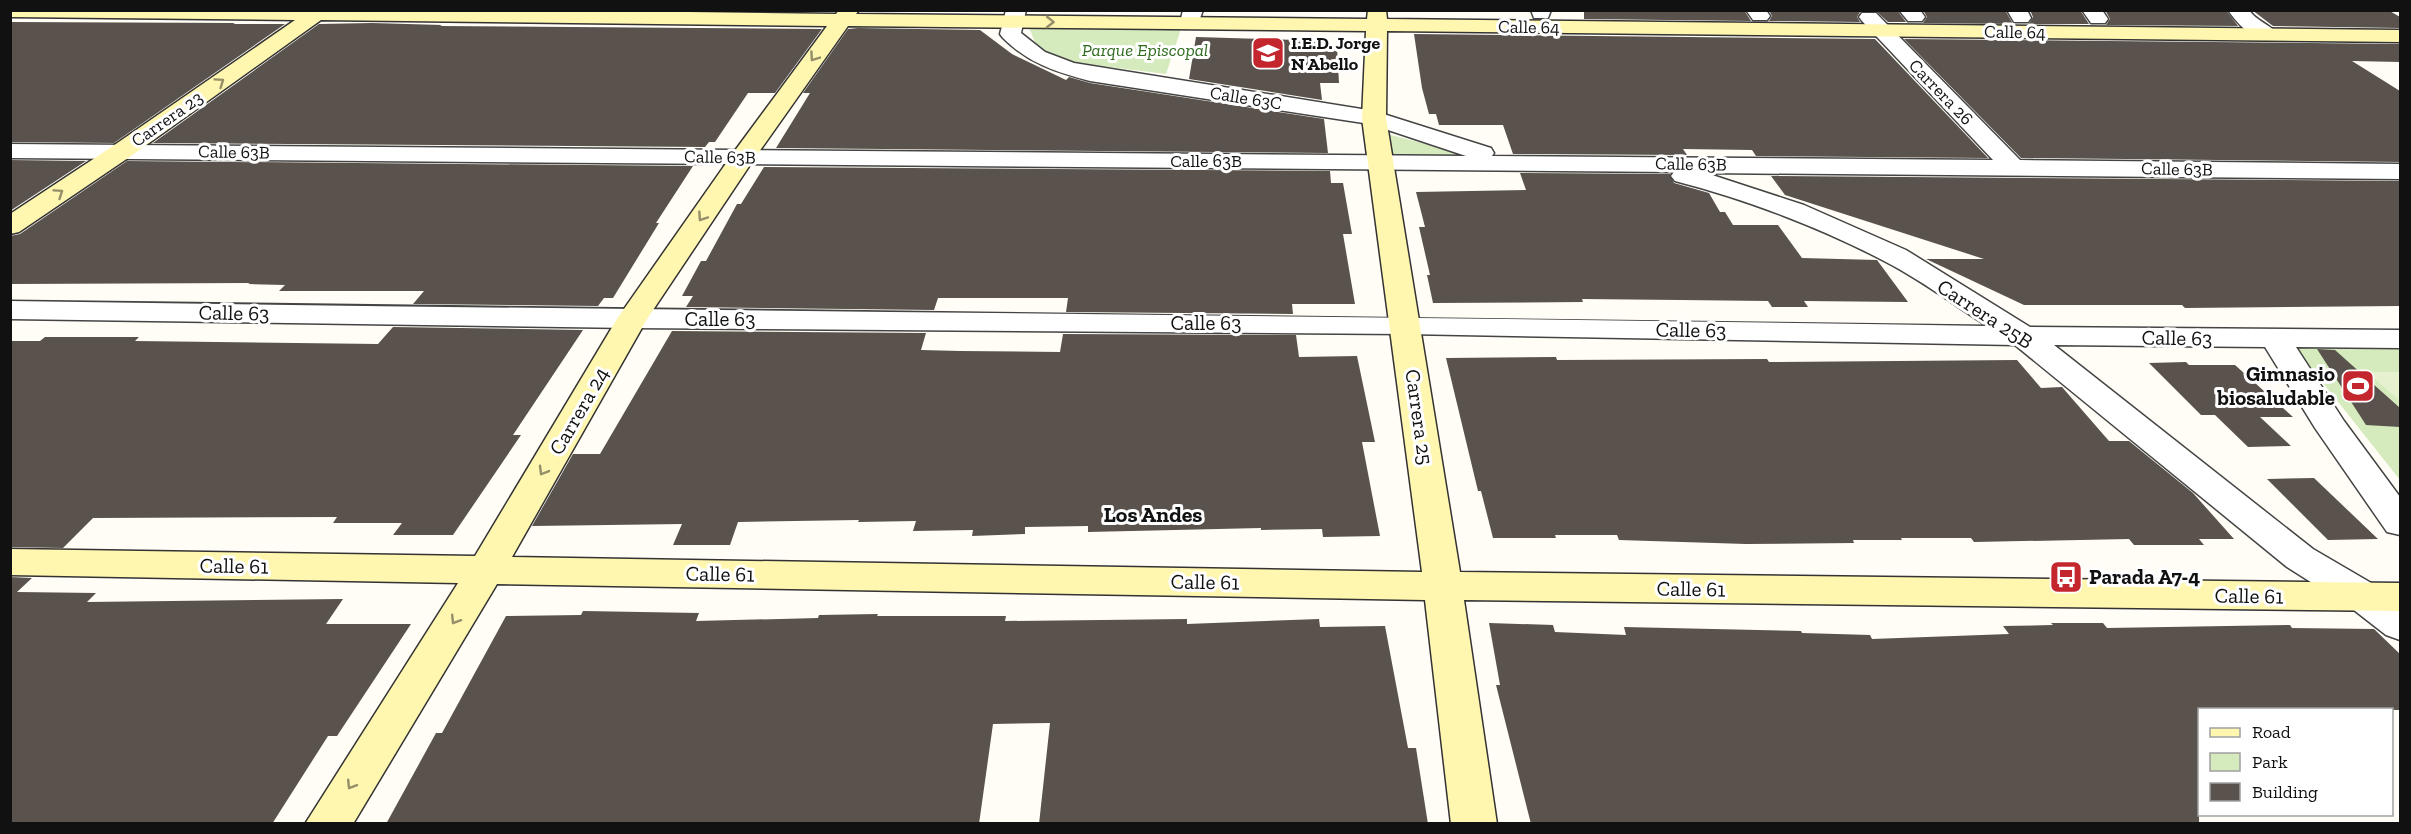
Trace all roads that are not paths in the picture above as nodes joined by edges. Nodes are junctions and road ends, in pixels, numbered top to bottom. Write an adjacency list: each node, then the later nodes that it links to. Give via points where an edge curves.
1 (10, 11): 2 (street, Calle 64)
2 (153, 11): 3 (street, Calle 64)
3 (320, 12): 5 (street, Calle 64); 23 (street, Carrera 23, one-way to 3)
4 (1540, 12): 14 (street, Calle 64); 16 (street, Calle 64)
5 (499, 13): 7 (street, Calle 64)
6 (1758, 13): 16 (street, Calle 64); 18 (street, Calle 64)
7 (661, 14): 10 (street, Calle 64)
8 (1912, 14): 9 (street, Calle 64); 18 (street, Calle 64)
9 (2019, 14): 12 (street, Calle 64)
10 (844, 15): 13 (street, Calle 64); 24 (street, Carrera 24, one-way to 24)
11 (1191, 15): 13 (street, Calle 64, one-way to 11); 14 (street, Calle 64)
12 (2095, 15): 15 (street, Calle 64)
13 (1014, 16): 21 (street, Calle 63C, via 1010,34 1027,51 1053,64 1090,74)
14 (1377, 16): 16 (street, Calle 64); 21 (street, Carrera 25)
15 (2242, 16): 17 (street, Calle 64); 19 (street)
16 (1599, 21): 18 (street, Calle 64)
17 (2400, 22)
18 (1876, 24): 19 (street, Calle 64); 28 (street, Carrera 26)
19 (2266, 34): 20 (street, Calle 64)
20 (2400, 36)
21 (1374, 118): 25 (street, Carrera 25); 26 (street, Calle 63C)
22 (10, 151): 23 (street, Calle 63B)
23 (122, 151): 24 (street, Calle 63B); 30 (street, Carrera 23, one-way to 23)
24 (743, 157): 25 (street, Calle 63B); 32 (street, Carrera 24, one-way to 32)
25 (1381, 162): 26 (street, Calle 63B); 33 (street, Carrera 25)
26 (1512, 163): 27 (street, Calle 63B)
27 (1619, 163): 28 (street, Calle 63B); 34 (street, Carrera 25B, via 1706,180 1795,211 1896,256)
28 (2013, 167): 29 (street, Calle 63B)
29 (2400, 171)
30 (10, 226)
31 (10, 310): 32 (street, Calle 63)
32 (632, 318): 33 (street, Calle 63); 39 (street, Carrera 24, one-way to 39)
33 (1406, 325): 34 (street, Calle 63); 40 (street, Carrera 25)
34 (2022, 336): 35 (street, Calle 63); 41 (street, Carrera 25B, via 2300,558)
35 (2275, 339): 36 (street, Calle 63); 37 (street)
36 (2400, 339)
37 (2400, 524)
38 (10, 562): 39 (street, Calle 61)
39 (486, 570): 40 (street, Calle 61); 43 (street, Carrera 24, one-way to 43)
40 (1443, 586): 41 (street, Calle 61); 44 (street, Carrera 25)
41 (2382, 597): 42 (street)
42 (2400, 625)
43 (328, 824)
44 (1474, 824)

